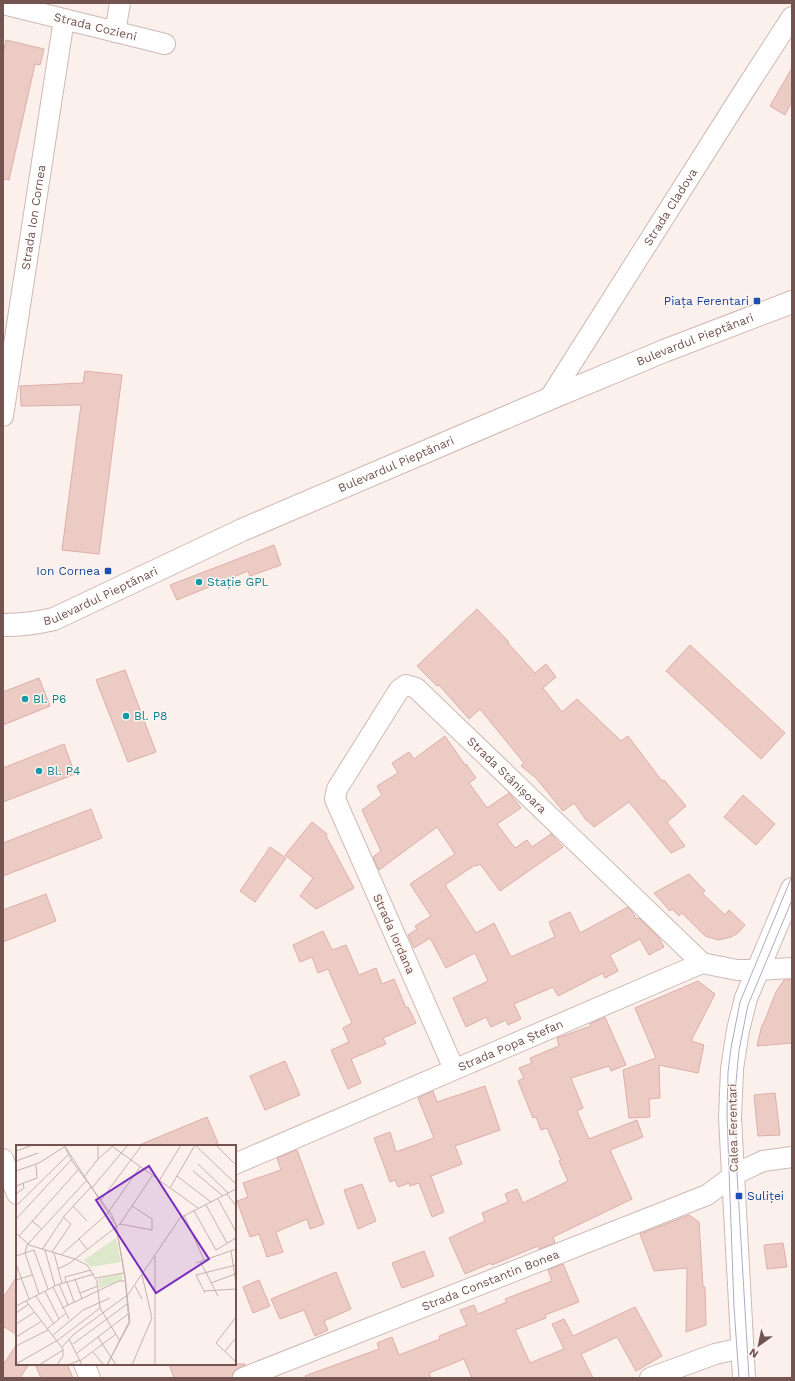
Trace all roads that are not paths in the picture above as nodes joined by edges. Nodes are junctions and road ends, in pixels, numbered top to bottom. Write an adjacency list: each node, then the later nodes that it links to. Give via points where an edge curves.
1 (120, 3): 5 (street)
2 (3, 4): 4 (street, Strada Cozieni)
3 (792, 17): 8 (street, Strada Cladova)
4 (64, 19): 5 (street, Strada Cozieni); 9 (street, Strada Ion Cornea)
5 (115, 32): 6 (street, Strada Cozieni)
6 (165, 44)
7 (792, 302): 8 (main road, Bulevardul Pieptănari)
8 (549, 398): 10 (main road, Bulevardul Pieptănari, via 242,530 54,619 21,625)
9 (3, 416)
10 (3, 625)
11 (335, 799): 13 (street, Strada Stânișoara, via 337,789 399,690 406,685 416,688); 16 (street, Strada Iordana)
12 (792, 889): 15 (main road, Calea Ferentari)
13 (702, 963): 15 (street, via 728,969); 16 (street, Strada Popa Ștefan)
14 (792, 968): 15 (street)
15 (758, 970): 20 (main road, Calea Ferentari, via 743,1010 732,1069 730,1118)
16 (454, 1070): 19 (street, Strada Popa Ștefan)
17 (792, 1157): 20 (street, Strada Constantin Bonea, via 763,1161)
18 (3, 1159): 21 (street)
19 (236, 1164)
20 (734, 1176): 22 (main road, Calea Ferentari); 25 (street, Strada Constantin Bonea, via 707,1195)
21 (16, 1192)
22 (742, 1348): 26 (street, via 715,1354); 27 (main road, Calea Ferentari)
23 (84, 1365): 24 (street)
24 (90, 1378)
25 (243, 1378)
26 (650, 1378)
27 (744, 1378)

